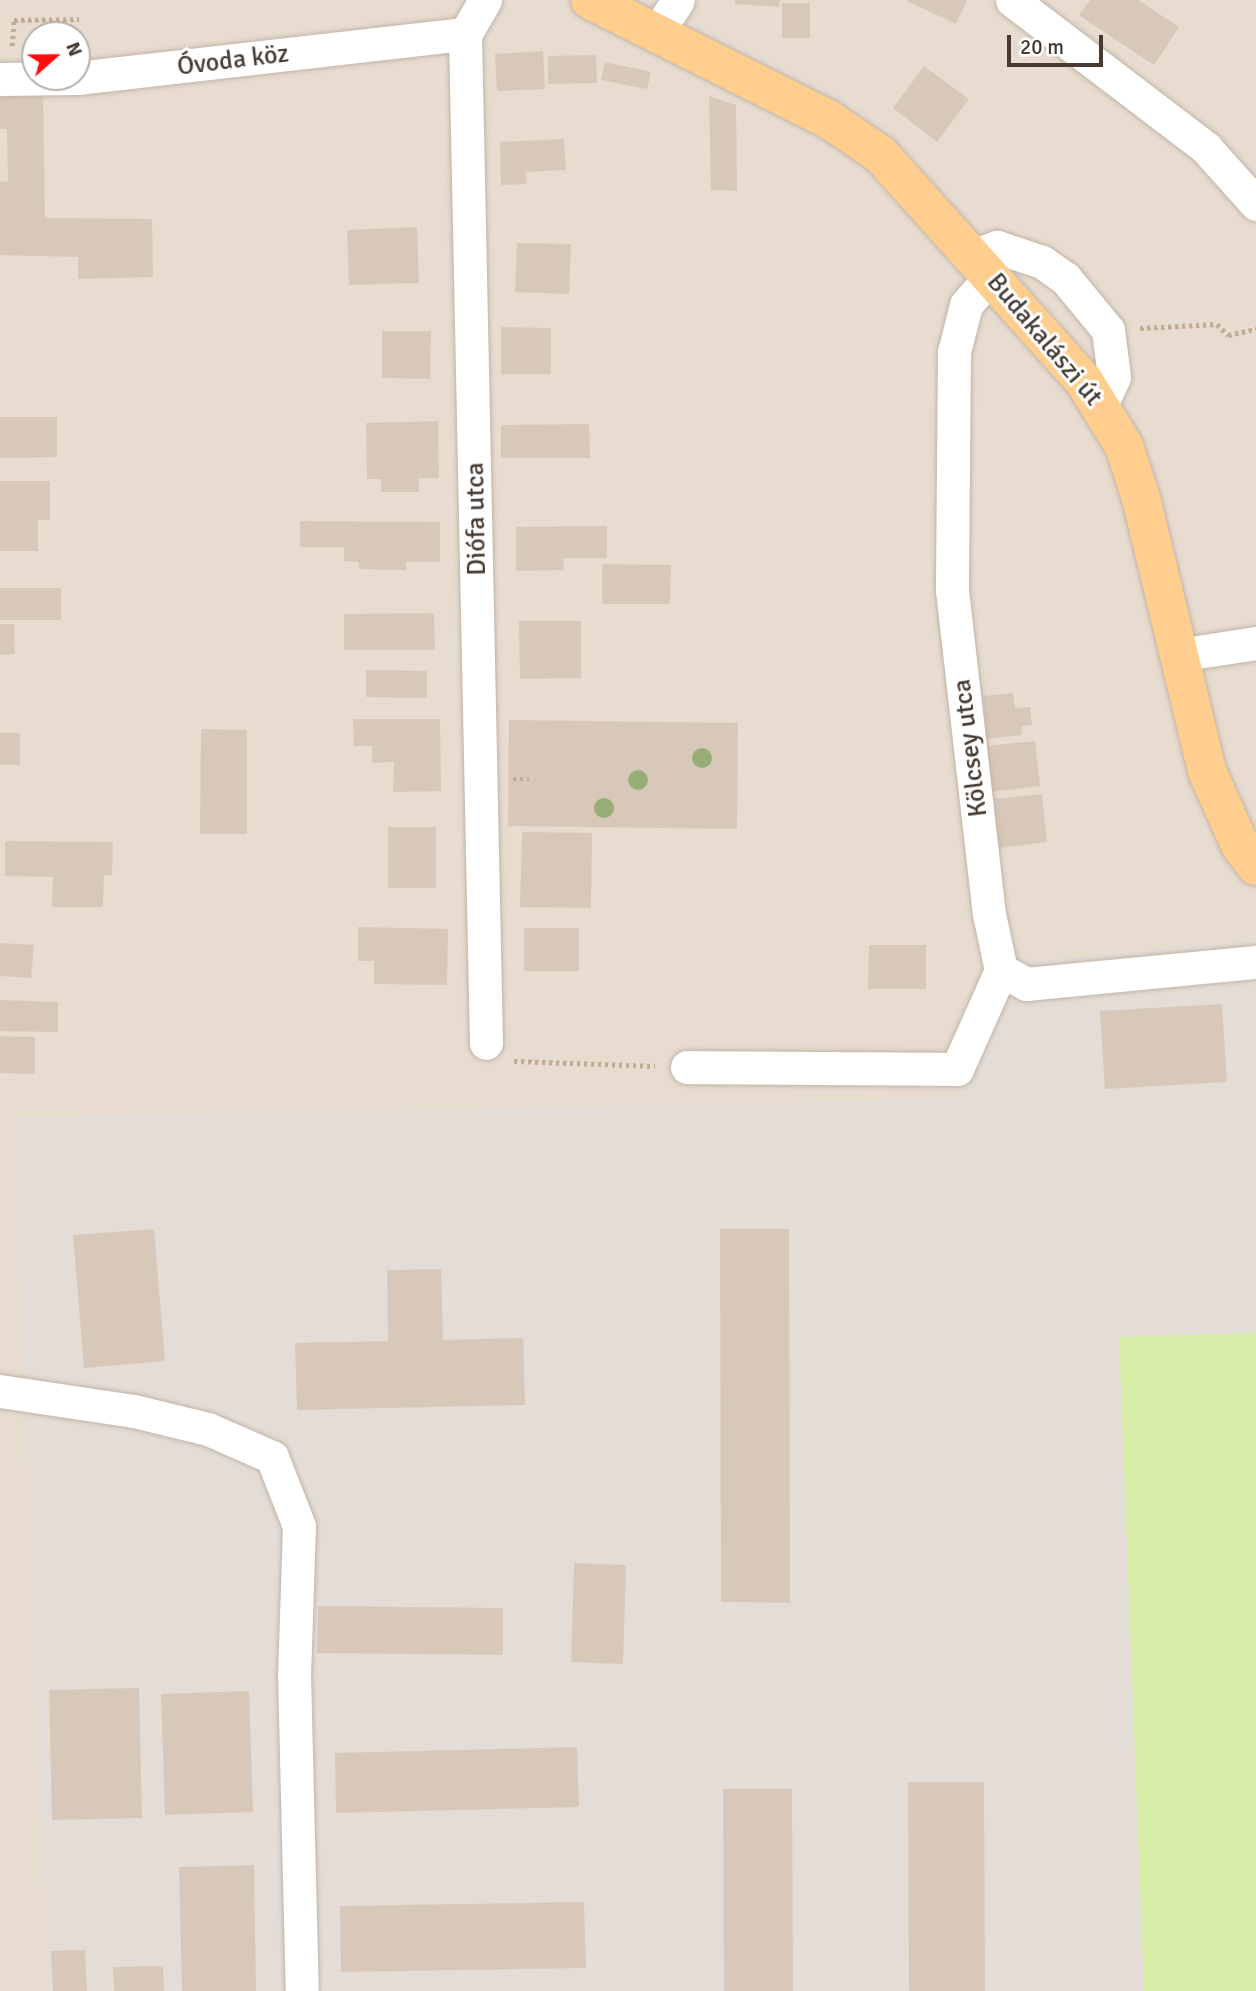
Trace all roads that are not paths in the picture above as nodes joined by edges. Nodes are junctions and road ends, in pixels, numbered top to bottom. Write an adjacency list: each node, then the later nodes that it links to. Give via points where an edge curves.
1 (485, 0): 5 (street)
2 (590, 0): 6 (main road, Budakalászi út)
3 (678, 0): 6 (street)
4 (1012, 0): 8 (street, via 1206,148)
5 (465, 34): 7 (street, Óvoda köz, via 77,79); 16 (street, Diófa utca)
6 (656, 34): 9 (main road, Budakalászi út, via 828,119 881,155)
7 (5, 79)
8 (1256, 204)
9 (981, 266): 10 (main road, Budakalászi út); 10 (street, via 996,247 1042,262 1066,279 1108,330 1114,377); 15 (street, Kölcsey utca, via 954,352 952,590 989,914)
10 (1101, 405): 12 (main road, Budakalászi út, via 1124,446 1141,498)
11 (1256, 643): 12 (street)
12 (1178, 656): 13 (main road, Budakalászi út, via 1207,771 1240,845)
13 (1256, 866)
14 (1256, 962): 15 (street, via 1026,984)
15 (1001, 970): 17 (street, via 957,1069)
16 (486, 1044)
17 (687, 1067)
18 (0, 1391): 19 (street, via 122,1409 208,1429 272,1457 299,1526 293,1673)
19 (302, 1991)

